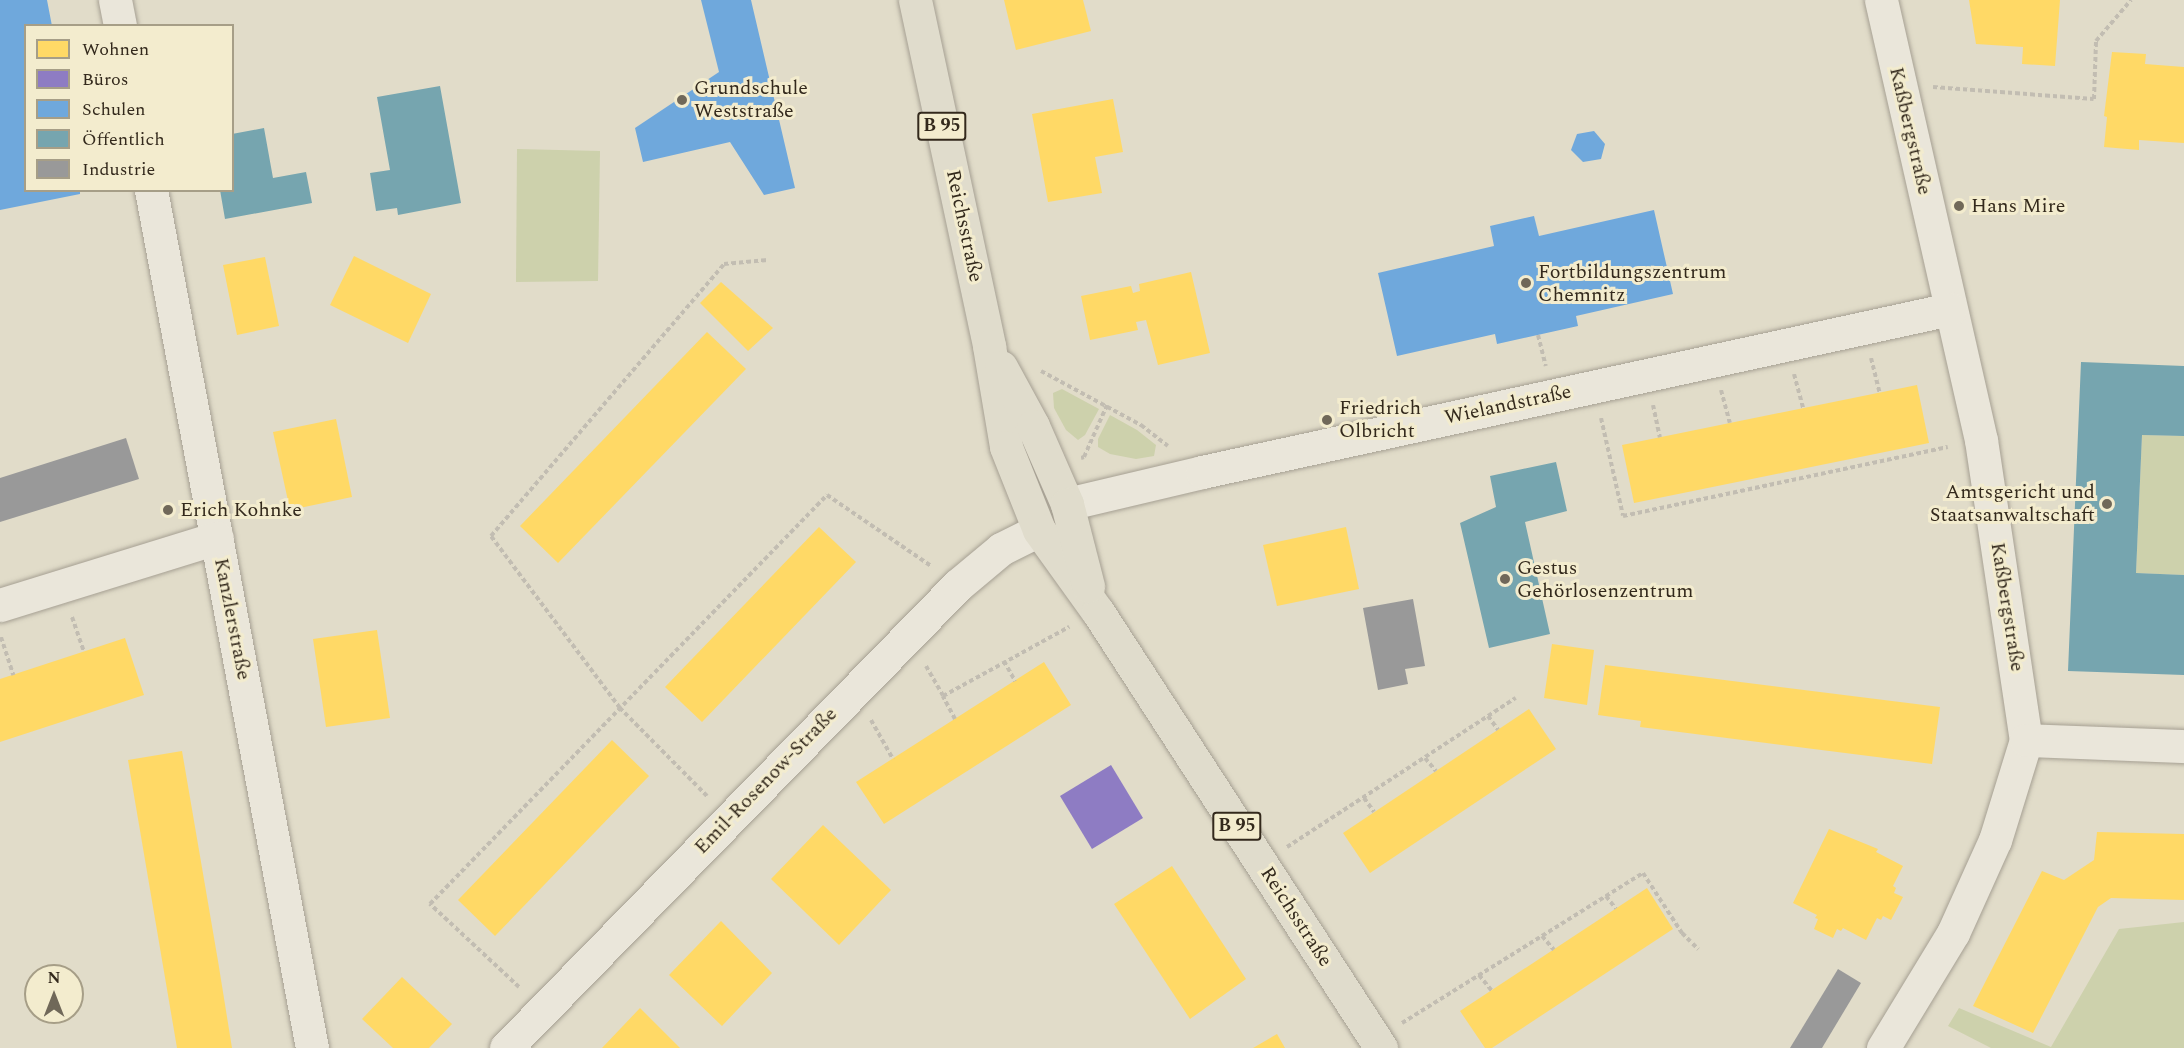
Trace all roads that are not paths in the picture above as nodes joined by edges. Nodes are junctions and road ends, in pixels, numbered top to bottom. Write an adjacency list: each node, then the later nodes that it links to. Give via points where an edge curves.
1 (115, 0): 4 (street)
2 (915, 0): 7 (main road, Reichsstraße / B 95)
3 (1881, 0): 6 (street, Kaßbergstraße)
4 (120, 24)
5 (151, 192): 10 (street, Kanzlerstraße)
6 (1950, 309): 8 (street, Wielandstraße); 13 (street, Kaßbergstraße, via 1982,440)
7 (989, 346): 8 (main road, Reichsstraße / B 95, via 1033,426); 9 (main road, Reichsstraße / B 95, via 1006,447)
8 (1067, 504): 12 (main road, Reichsstraße / B 95)
9 (1039, 530): 12 (main road, Reichsstraße / B 95); 17 (street, Emil-Rosenow-Straße, via 1001,549 958,585)
10 (217, 538): 11 (street); 16 (street, Kanzlerstraße)
11 (0, 605)
12 (1096, 608): 15 (main road, Reichsstraße / B 95)
13 (2026, 740): 14 (street); 18 (street, Kaßbergstraße, via 1995,840 1957,922)
14 (2184, 746)
15 (1378, 1044)
16 (312, 1048)
17 (506, 1048)
18 (1883, 1048)

